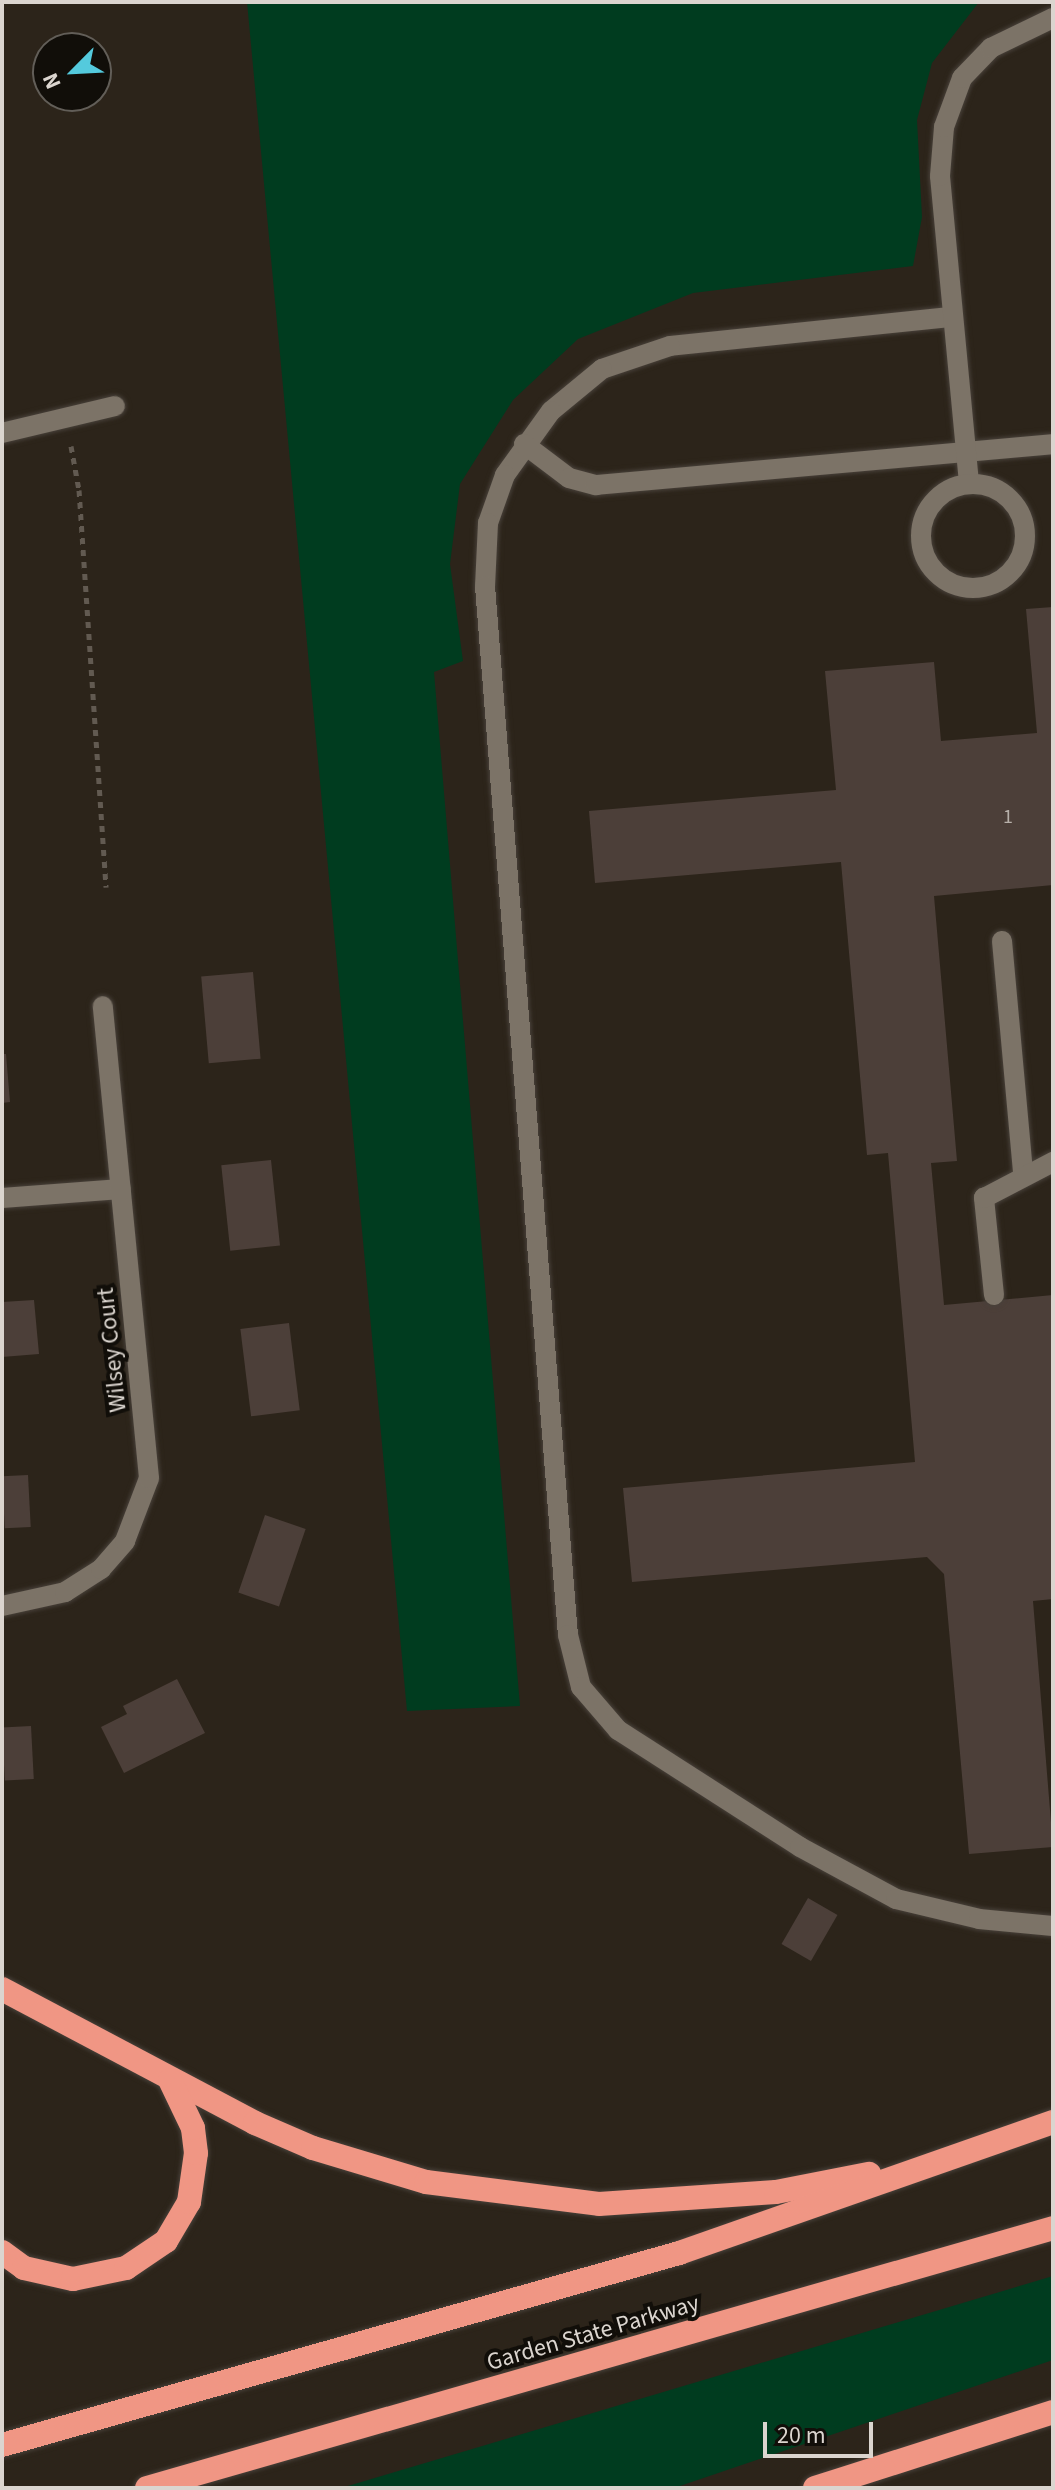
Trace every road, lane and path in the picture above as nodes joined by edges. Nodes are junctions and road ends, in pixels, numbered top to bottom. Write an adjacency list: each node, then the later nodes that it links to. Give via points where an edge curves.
1 (1053, 18): 2 (street, via 991,48 962,78 944,127 940,176)
2 (950, 317): 6 (street, via 670,346 602,369 551,411); 8 (street)
3 (115, 406): 4 (street)
4 (66, 418): 5 (street); 10 (path, via 79,490)
5 (2, 433)
6 (524, 444): 8 (street, via 569,478 596,485); 19 (street, via 505,475 488,523 485,586 568,1635 581,1687 618,1730 800,1847 896,1899 979,1919)
7 (1053, 444): 8 (street)
8 (963, 452): 9 (street)
9 (969, 483): 9 (street, via 949,489 933,502 923,520 921,540 939,576 977,588 1013,570 1026,532 1020,512 1007,496)
10 (106, 887)
11 (1002, 941): 14 (street)
12 (103, 1006): 15 (street, Wilsey Court)
13 (1053, 1162): 14 (street)
14 (1023, 1174): 17 (street, via 984,1198)
15 (121, 1189): 16 (street); 18 (street, Wilsey Court, via 148,1447 149,1478 141,1511 101,1569 65,1592)
16 (2, 1198)
17 (994, 1295)
18 (2, 1606)
19 (1053, 1926)
20 (2, 1989): 21 (highway)
21 (170, 2080): 23 (highway, via 255,2123 368,2166 540,2200 708,2199); 25 (highway, via 193,2128 196,2153 189,2202 166,2241 126,2268 73,2279 24,2268)
22 (1053, 2122): 23 (highway)
23 (930, 2163): 27 (highway, via 679,2253)
24 (1053, 2228): 28 (highway, Garden State Parkway)
25 (2, 2252)
26 (1053, 2412): 29 (highway)
27 (2, 2445)
28 (147, 2488)
29 (815, 2488)

